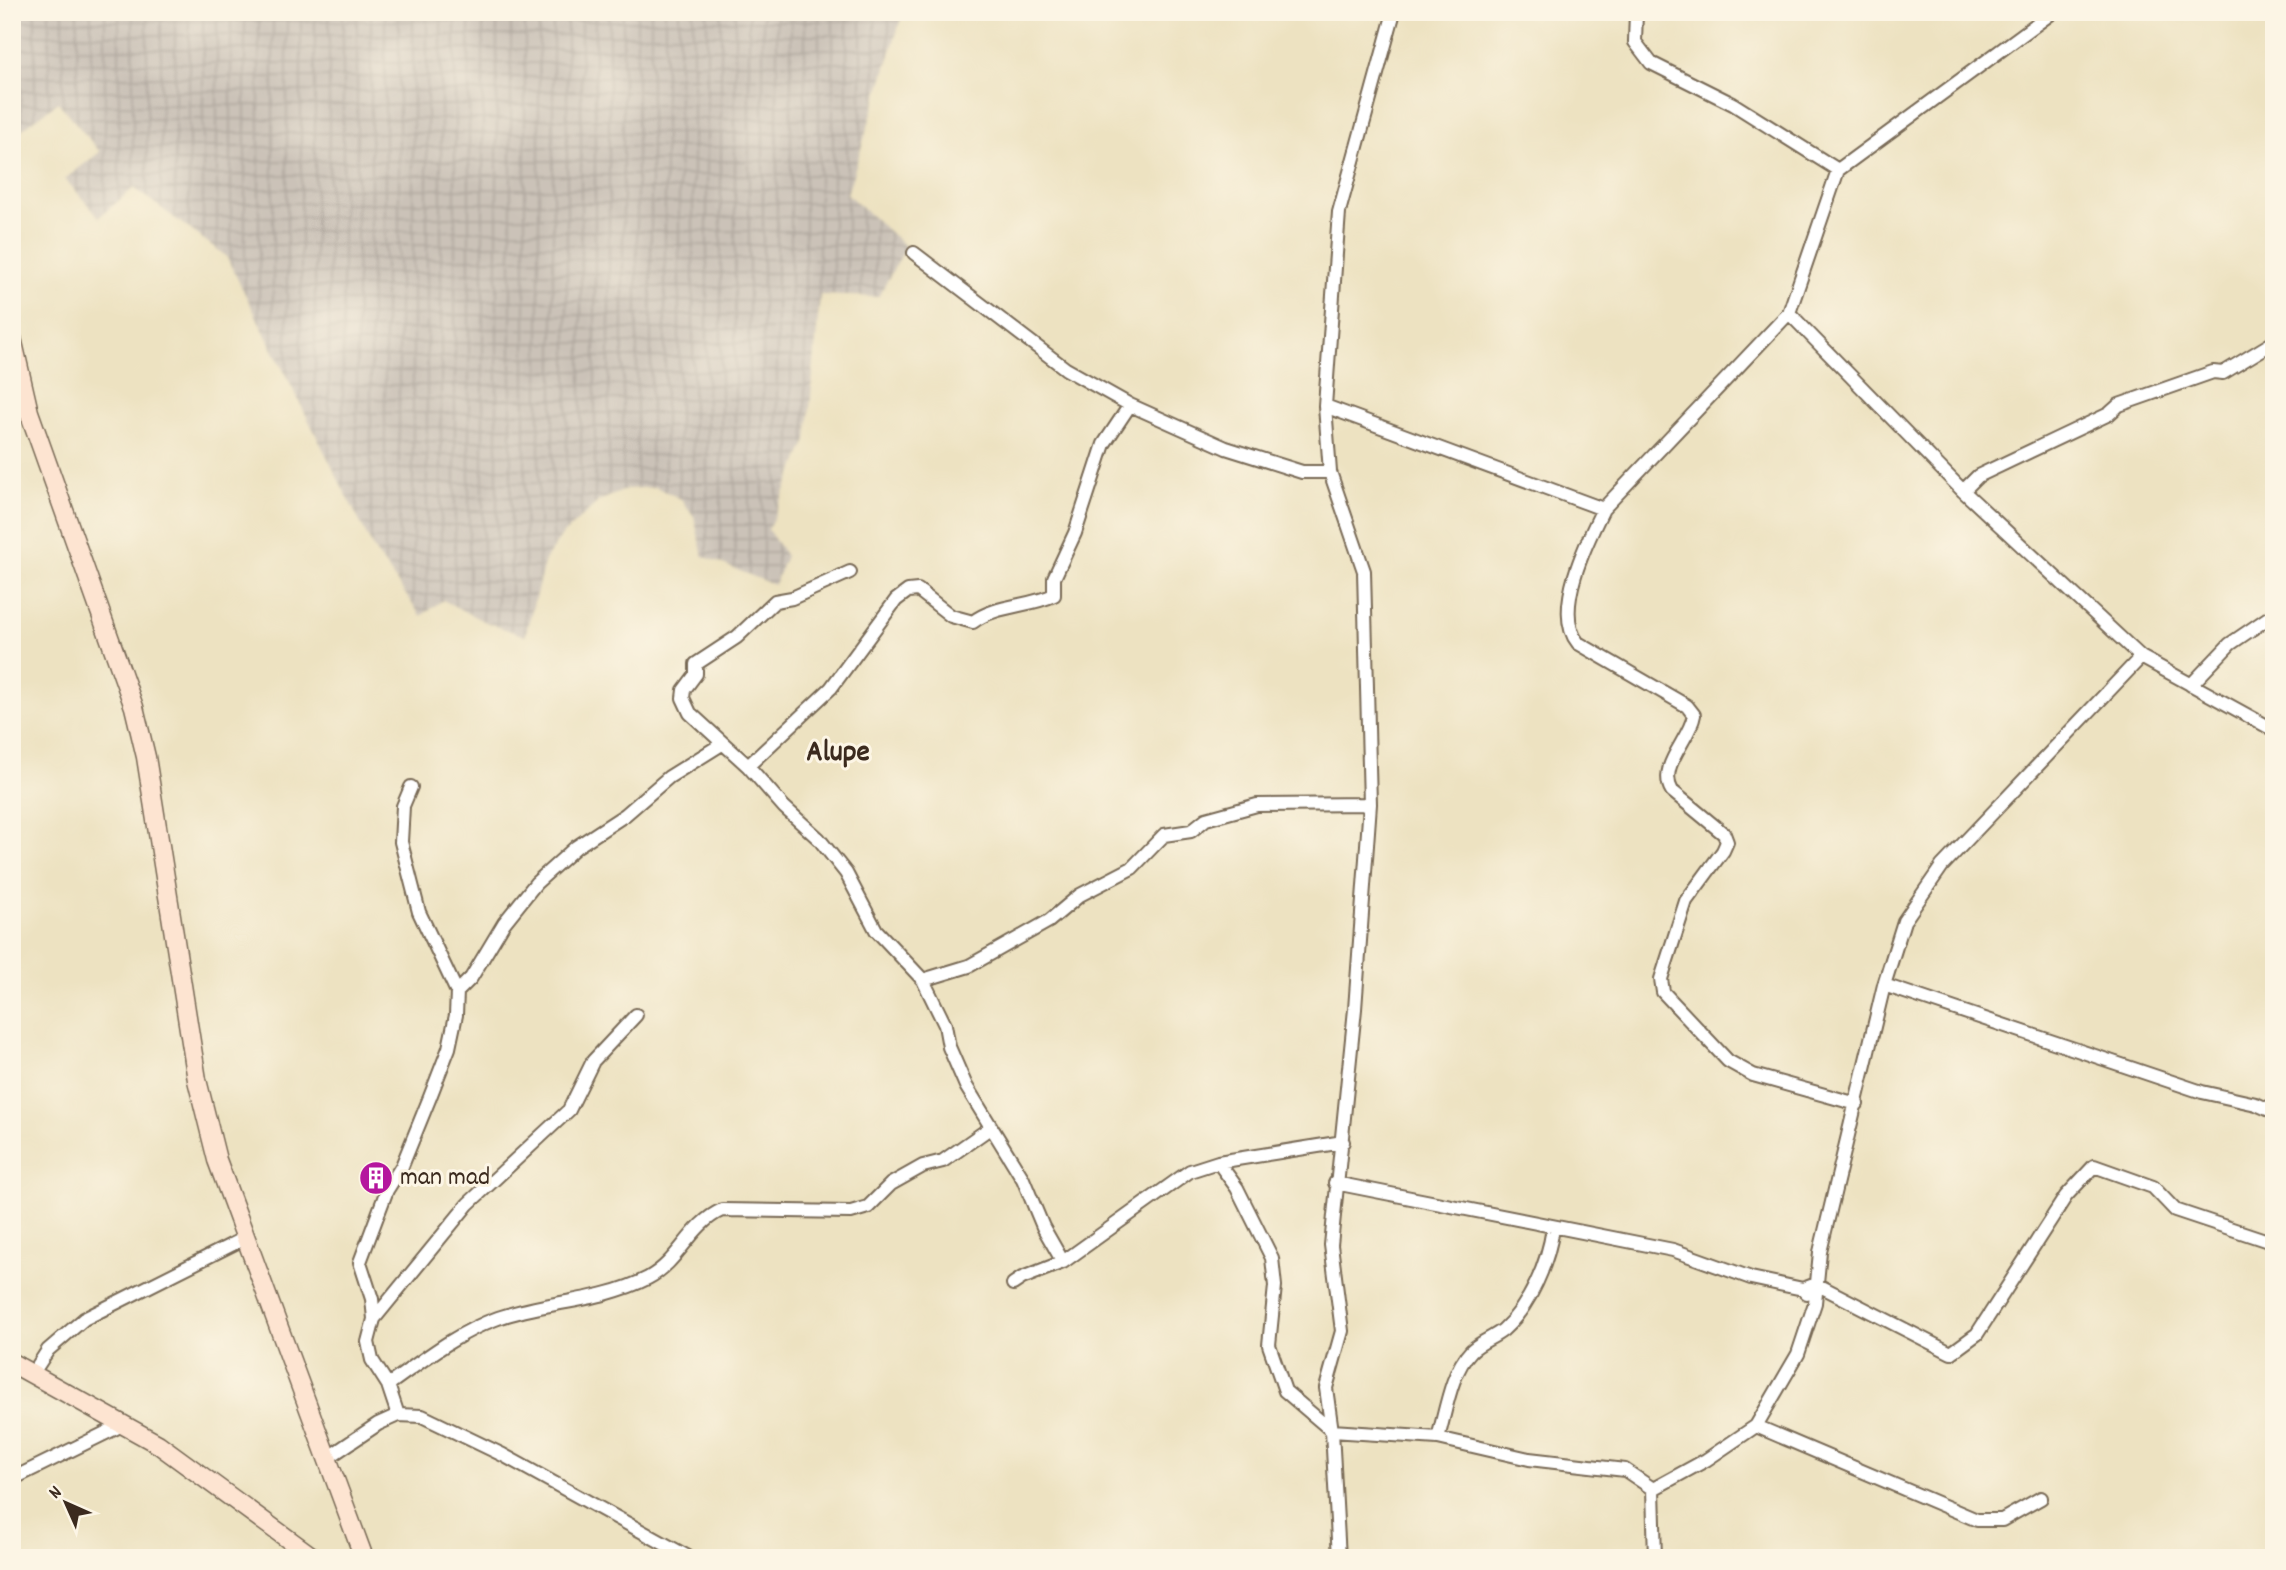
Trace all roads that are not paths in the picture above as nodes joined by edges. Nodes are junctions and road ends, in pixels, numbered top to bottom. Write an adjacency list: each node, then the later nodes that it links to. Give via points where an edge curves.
1 (1394, 12): 10 (street, via 1339,212)
2 (1636, 12): 4 (street, via 1635,42 1651,63 1732,104)
3 (2053, 12): 4 (street)
4 (1838, 170): 6 (street)
5 (914, 253): 9 (street, via 1066,369)
6 (1789, 313): 12 (street); 13 (street)
7 (12, 338): 34 (street, via 29,412 134,707 146,757 197,1080 217,1160)
8 (2274, 342): 12 (street, via 2223,373 2213,372 2119,405 2109,414 1978,476)
9 (1130, 405): 11 (street, via 1238,452 1302,472); 20 (street, via 1104,444 1075,533 1054,578 1054,595 984,614 973,622 951,616 918,590 908,591 863,641 831,688)
10 (1325, 406): 11 (street); 13 (street)
11 (1330, 472): 22 (street, via 1364,571)
12 (1963, 491): 16 (street)
13 (1604, 509): 27 (street, via 1586,542 1574,580 1567,620 1571,634 1578,643 1688,706 1694,715 1692,725 1667,771 1667,782 1724,834 1727,842 1686,901 1661,979 1663,992 1728,1061 1753,1075)
14 (850, 572): 19 (street, via 775,601 737,637 696,664 683,698 690,713)
15 (2274, 614): 17 (street, via 2230,644)
16 (2141, 657): 17 (street); 24 (street, via 1942,866 1904,921)
17 (2191, 685): 18 (street)
18 (2274, 730)
19 (722, 744): 20 (street); 25 (street, via 669,777 536,883)
20 (748, 766): 23 (street, via 819,839 846,873 876,930)
21 (411, 786): 25 (street, via 403,806 401,842 419,912)
22 (1370, 804): 23 (street, via 1257,805 1206,819 1191,831 1164,835 1132,868 1080,895 1049,921 969,965); 30 (street)
23 (923, 980): 29 (street, via 945,1025 949,1047)
24 (1884, 985): 27 (street); 28 (street)
25 (457, 992): 39 (street, via 449,1048 360,1262)
26 (636, 1016): 39 (street, via 593,1061 569,1110 468,1204)
27 (1857, 1104): 38 (street)
28 (2274, 1112)
29 (990, 1128): 36 (street, via 1023,1179); 42 (street, via 943,1161 923,1166 891,1184 869,1207 851,1212 722,1210 708,1216 670,1263 648,1278 613,1292 497,1318 447,1344)
30 (1343, 1142): 31 (street); 32 (street)
31 (1218, 1162): 36 (street, via 1175,1180); 46 (street, via 1237,1188 1272,1258 1275,1286 1269,1345 1285,1391)
32 (1335, 1184): 33 (street); 46 (street, via 1331,1245 1342,1331 1326,1388)
33 (1553, 1228): 38 (street, via 1673,1250 1751,1278); 47 (street, via 1545,1263 1514,1317 1472,1350 1461,1365)
34 (245, 1238): 41 (street, via 84,1319 48,1350); 48 (street)
35 (2274, 1243): 38 (street, via 2175,1210 2153,1187 2094,1166 2066,1196 1977,1334 1951,1353)
36 (1063, 1262): 37 (street)
37 (1013, 1284)
38 (1809, 1287): 45 (street, via 1815,1303 1798,1354)
39 (374, 1319): 42 (street, via 369,1342 372,1360)
40 (12, 1363): 41 (street)
41 (33, 1373): 44 (street)
42 (388, 1385): 43 (street)
43 (398, 1415): 48 (street); 54 (street, via 422,1416 503,1455)
44 (124, 1424): 49 (street); 52 (street, via 188,1464)
45 (1756, 1426): 50 (street); 51 (street, via 1977,1520 2002,1520)
46 (1332, 1431): 47 (street); 55 (street)
47 (1438, 1438): 50 (street, via 1529,1459 1625,1470)
48 (329, 1457): 53 (street)
49 (12, 1479)
50 (1653, 1489): 56 (street)
51 (2041, 1499)
52 (314, 1558)
53 (364, 1558)
54 (690, 1558)
55 (1339, 1558)
56 (1655, 1558)

